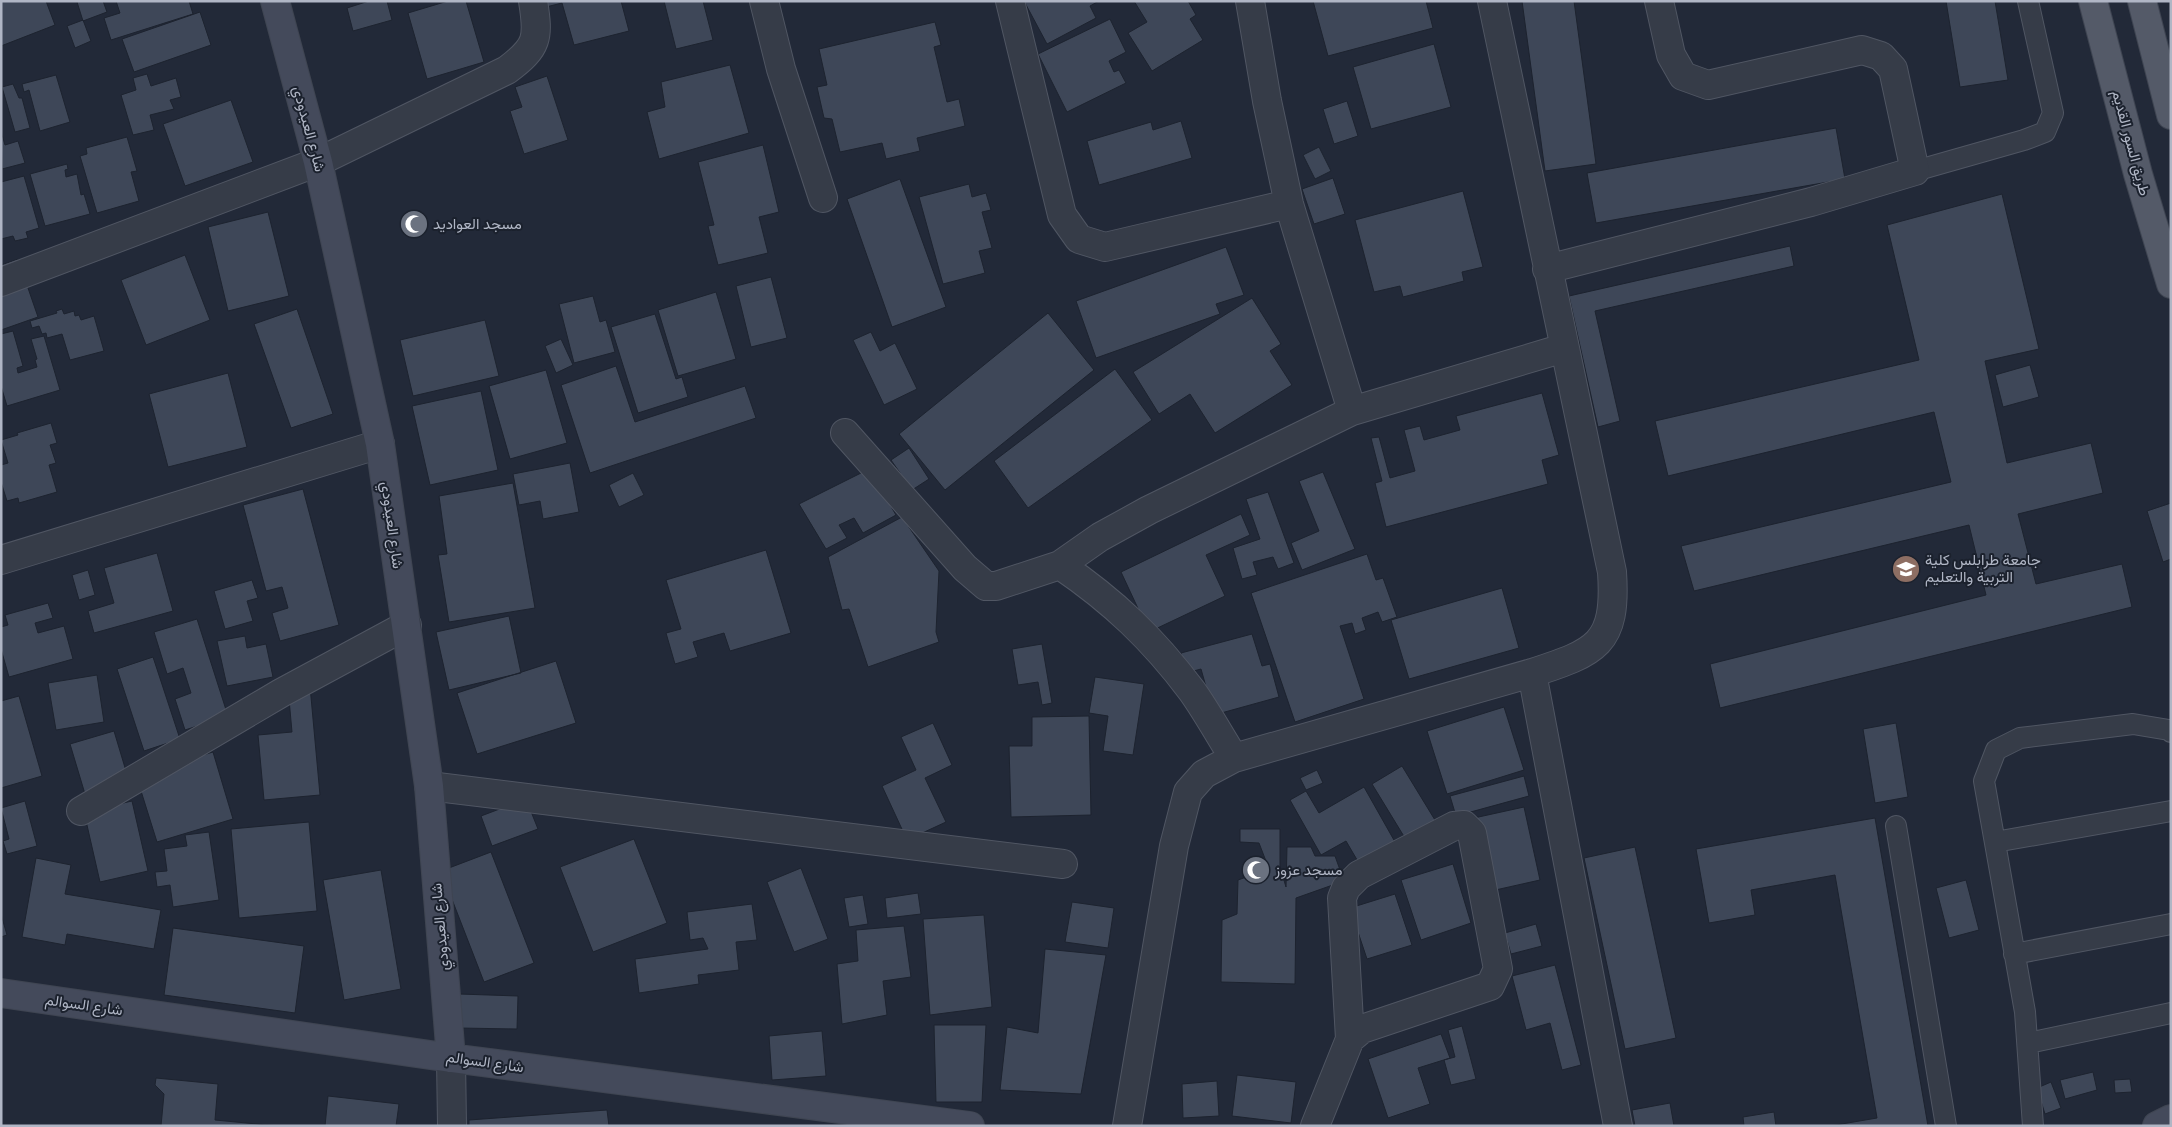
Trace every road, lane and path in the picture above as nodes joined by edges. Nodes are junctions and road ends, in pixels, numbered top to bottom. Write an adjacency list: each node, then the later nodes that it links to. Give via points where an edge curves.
1 (275, 1): 12 (street, شارع العيدودي)
2 (533, 1): 12 (street, via 537,28 533,45 507,70)
3 (764, 1): 14 (street, via 781,70)
4 (1010, 1): 15 (street, via 1062,214 1079,239 1105,247)
5 (1250, 1): 15 (street)
6 (1492, 1): 16 (street)
7 (1659, 1): 13 (street, via 1670,55 1683,76 1708,85 1862,50 1881,56 1893,69)
8 (2028, 1): 13 (lane, via 2052,113 2045,132)
9 (2093, 1): 18 (main road, طريق السور القديم, via 2138,174)
10 (2142, 1): 11 (main road)
11 (2171, 115)
12 (318, 162): 17 (street); 22 (street, شارع العيدودي)
13 (1915, 170): 16 (street, via 1811,202)
14 (822, 198)
15 (1289, 204): 20 (street)
16 (1547, 269): 19 (street)
17 (1, 282)
18 (2171, 284)
19 (1564, 348): 20 (street); 26 (street, via 1612,572 1614,601 1609,624 1590,650)
20 (1352, 411): 24 (street, via 1149,510)
21 (845, 433): 24 (street, via 966,568 986,586 996,586)
22 (380, 444): 23 (street); 25 (street, شارع العيدودي)
23 (1, 560)
24 (1060, 565): 28 (street, via 1132,620 1192,691)
25 (407, 625): 29 (street, شارع العيدودي); 30 (street, via 281,693)
26 (1532, 673): 28 (street); 47 (street)
27 (2171, 732): 33 (lane, via 2133,724 2020,738 1996,750 1984,781)
28 (1234, 758): 45 (street, via 1204,774 1188,792 1174,846)
29 (429, 786): 34 (street); 41 (street, شارع العيدودي)
30 (81, 811)
31 (2171, 811): 33 (lane)
32 (1896, 826): 48 (lane)
33 (1994, 842): 36 (lane)
34 (1063, 864)
35 (2171, 924): 36 (lane)
36 (2014, 954): 40 (lane)
37 (1, 993): 41 (street, شارع السوالم)
38 (2171, 1014): 40 (lane)
39 (1350, 1039): 39 (street, via 1362,1029 1490,986 1496,977 1498,969 1472,833 1464,825 1454,826 1359,875 1346,888 1342,898); 46 (street)
40 (2028, 1043): 49 (lane)
41 (451, 1058): 43 (street); 44 (street, شارع السوالم)
42 (2171, 1119): 50 (street)
43 (452, 1126)
44 (970, 1126)
45 (1127, 1126)
46 (1315, 1126)
47 (1618, 1126)
48 (1946, 1126)
49 (2033, 1126)
50 (2157, 1126)

